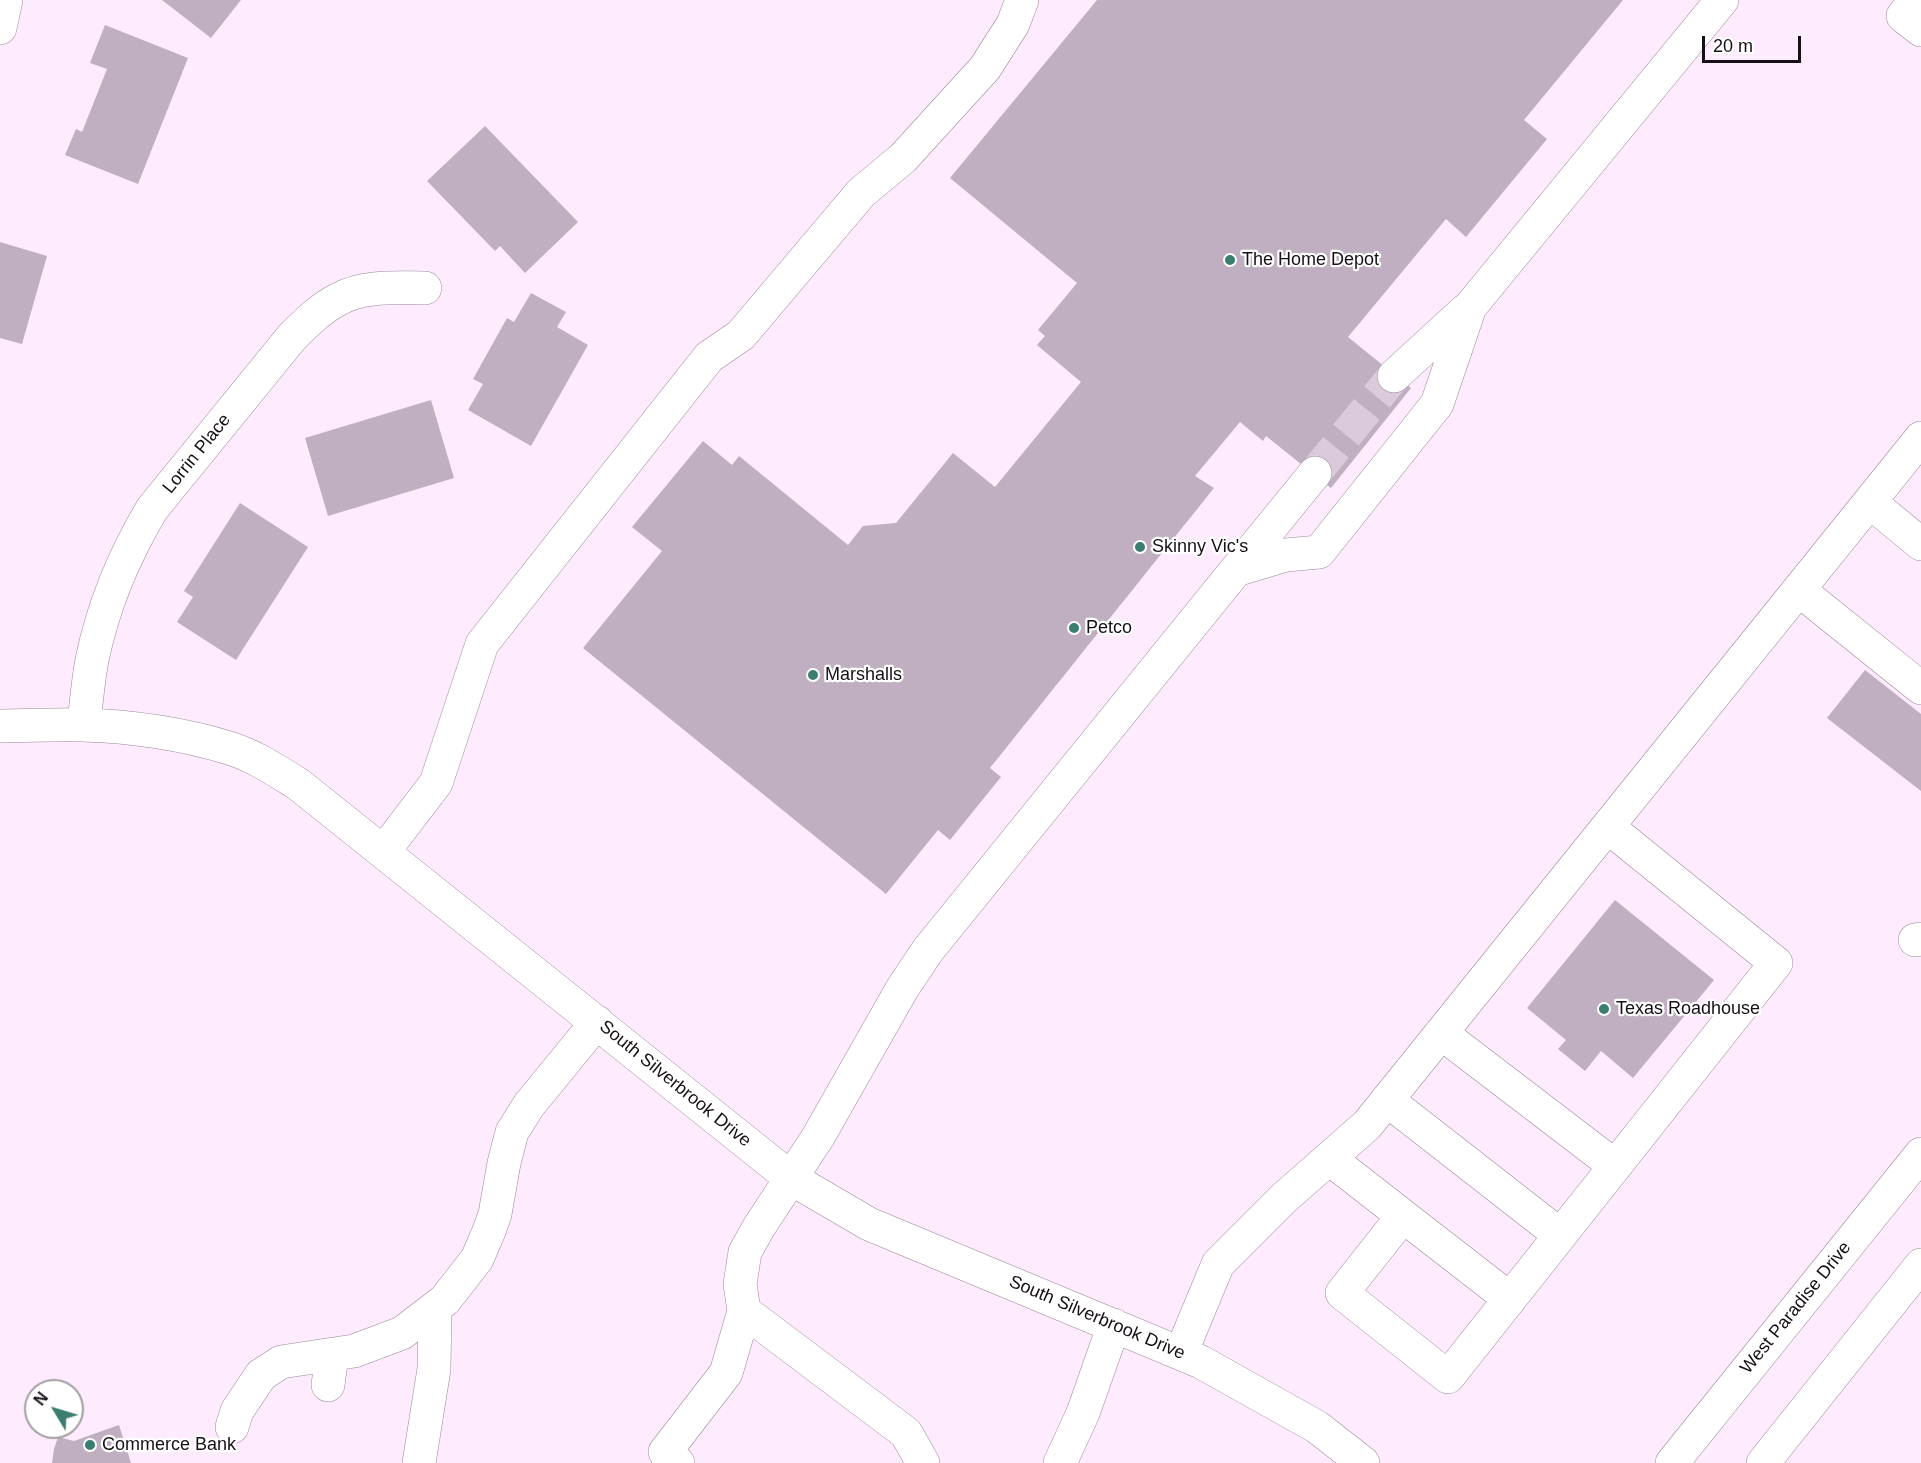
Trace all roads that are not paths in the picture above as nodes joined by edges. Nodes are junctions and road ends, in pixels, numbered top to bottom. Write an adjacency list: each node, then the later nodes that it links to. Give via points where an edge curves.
1 (6, 0): 4 (street)
2 (1022, 0): 18 (street, via 1013,24 985,68 903,158 861,193 741,335 709,357 482,644 436,783)
3 (1722, 0): 6 (street)
4 (0, 28)
5 (425, 288): 15 (street, Lorrin Place, via 357,292 315,315 292,337 152,509 108,600 93,657)
6 (1470, 307): 7 (street); 12 (street, via 1437,404 1320,552 1286,555)
7 (1394, 375)
8 (1921, 438): 10 (street)
9 (1315, 473): 12 (street)
10 (1870, 502): 11 (street); 13 (street)
11 (1921, 544)
12 (1236, 570): 25 (street, via 928,950)
13 (1799, 590): 14 (street); 17 (street)
14 (1921, 688)
15 (84, 725): 16 (street, South Silverbrook Drive); 18 (street, South Silverbrook Drive, via 178,736 231,748 298,784)
16 (0, 726)
17 (1608, 827): 20 (street); 24 (street, via 1776,963)
18 (384, 851): 19 (street, South Silverbrook Drive)
19 (597, 1022): 25 (street, South Silverbrook Drive); 30 (street, via 529,1105 512,1132 495,1214 477,1259)
20 (1441, 1033): 21 (street); 24 (street)
21 (1387, 1100): 23 (street); 27 (street)
22 (1921, 1154): 40 (street, West Paradise Drive)
23 (1330, 1159): 26 (street); 33 (street, via 1284,1198 1218,1264)
24 (1615, 1166): 27 (street)
25 (792, 1179): 31 (street, via 745,1252 740,1284); 32 (street, South Silverbrook Drive, via 869,1224)
26 (1403, 1216): 29 (street); 29 (street, via 1342,1293 1448,1377)
27 (1560, 1235): 29 (street)
28 (1921, 1265): 41 (street)
29 (1510, 1299)
30 (435, 1308): 34 (street, via 402,1333 354,1351 330,1370 281,1362 261,1375 241,1403); 36 (street, via 434,1369)
31 (744, 1311): 35 (street, via 726,1373); 37 (street, via 906,1433)
32 (1114, 1325): 33 (street, South Silverbrook Drive); 38 (street, via 1083,1413)
33 (1181, 1353): 39 (street, South Silverbrook Drive, via 1317,1427)
34 (232, 1427)
35 (667, 1459)
36 (419, 1463)
37 (923, 1463)
38 (1060, 1463)
39 (1363, 1463)
40 (1672, 1463)
41 (1763, 1463)

